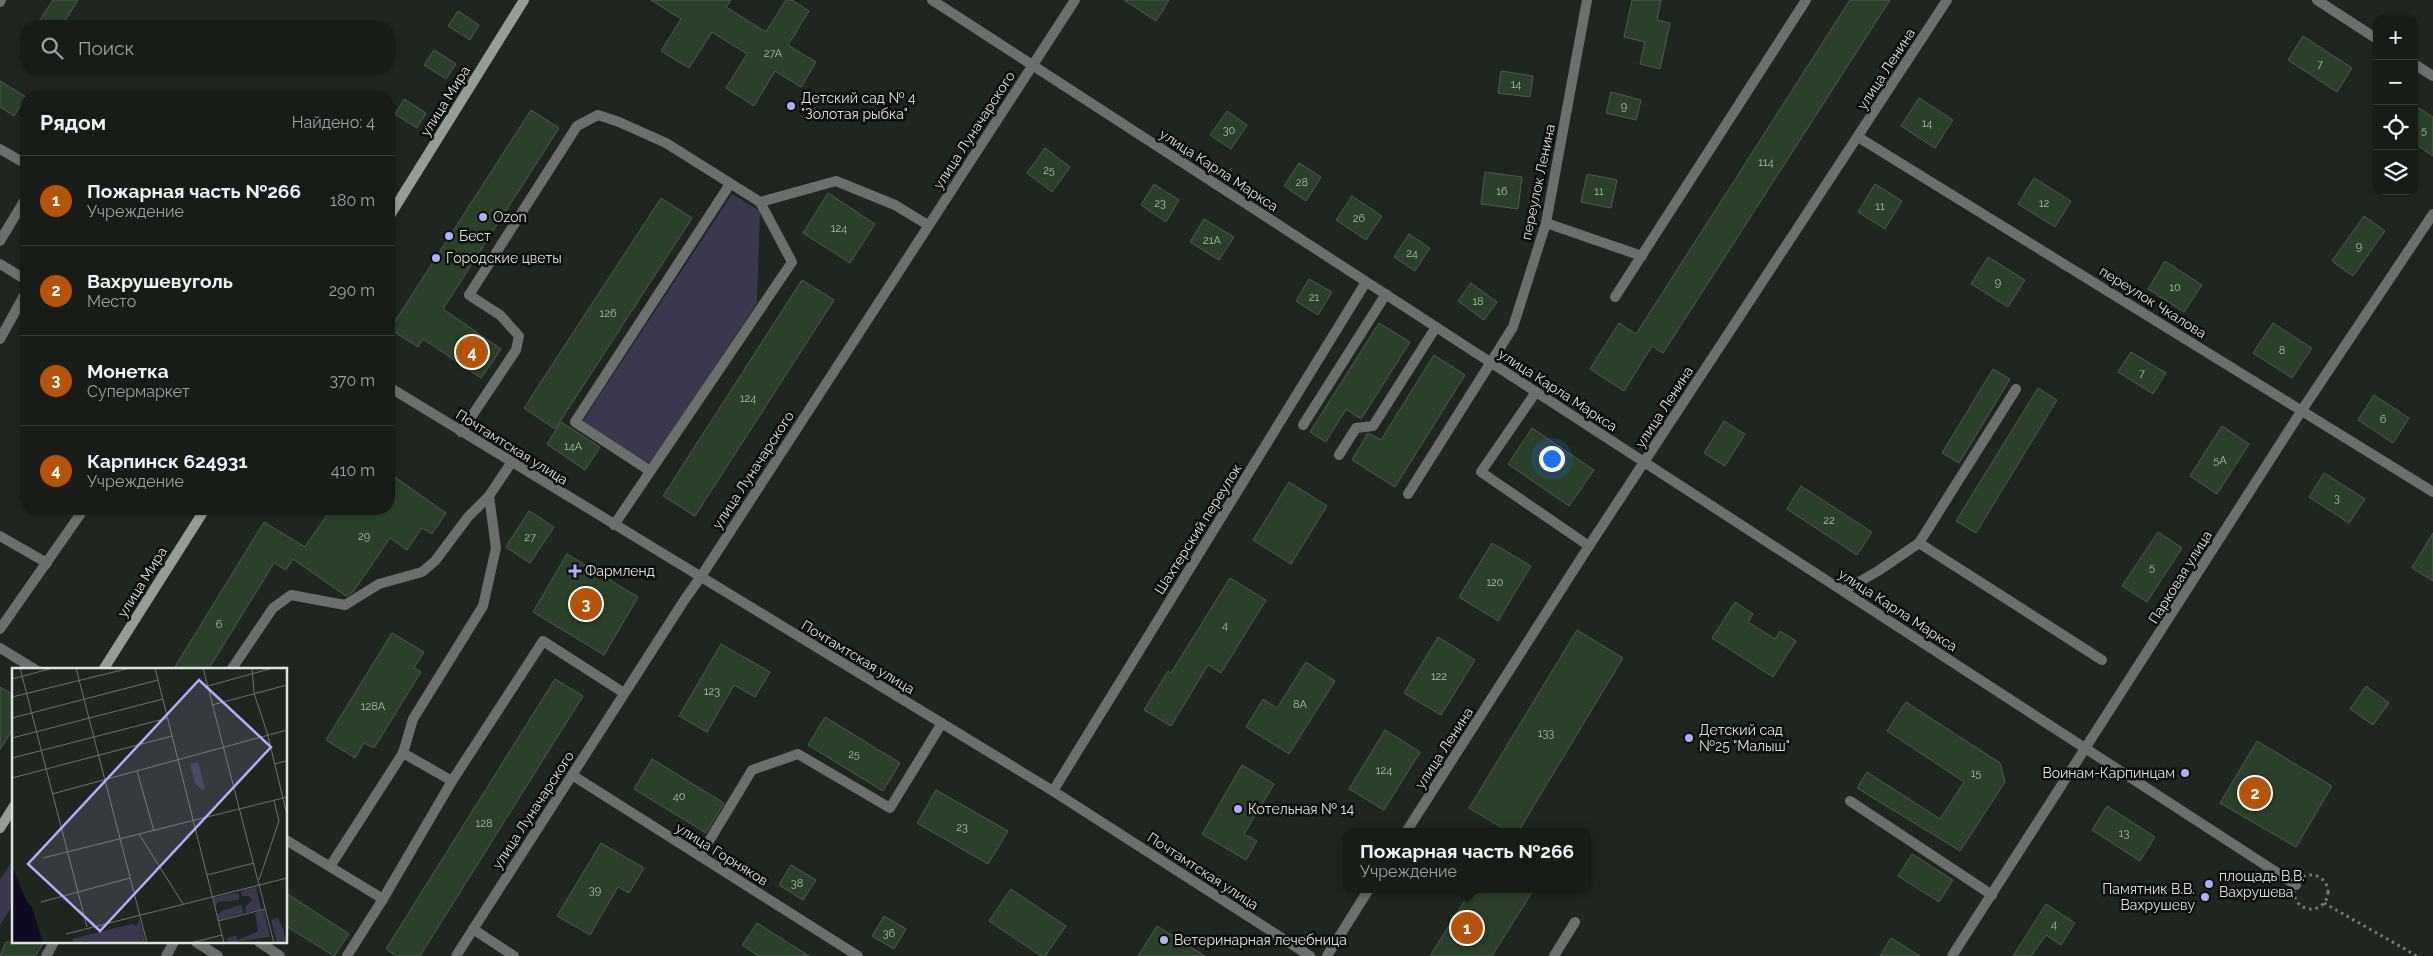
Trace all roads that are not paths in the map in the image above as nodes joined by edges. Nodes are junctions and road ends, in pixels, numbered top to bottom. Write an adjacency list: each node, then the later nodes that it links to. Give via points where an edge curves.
1 (524, 0): 18 (main road, улица Мира)
2 (932, 0): 8 (street, улица Карла Маркса)
3 (1075, 0): 10 (street, улица Луначарского)
4 (1588, 0): 21 (street, переулок Ленина)
5 (1806, 0): 24 (street)
6 (1947, 0): 13 (street, улица Ленина)
7 (2325, 2): 9 (street)
8 (944, 3): 10 (street, улица Карла Маркса)
9 (2373, 36)
10 (1033, 65): 22 (street, улица Луначарского); 27 (street, улица Карла Маркса)
11 (2418, 67): 12 (street)
12 (2433, 76)
13 (1858, 137): 37 (street, переулок Чкалова); 41 (street, улица Ленина)
14 (0, 149): 15 (street)
15 (20, 161)
16 (730, 184): 17 (street); 39 (street, via 666,143 619,122 598,116 577,126 469,295 500,315 519,336 516,350); 43 (street, via 575,422)
17 (760, 202): 22 (street, via 836,181 895,205); 43 (street, via 792,262)
18 (395, 207)
19 (20, 208): 23 (street)
20 (2433, 214): 37 (street, Парковая улица)
21 (1546, 223): 24 (street); 33 (street, переулок Ленина, via 1513,328)
22 (928, 225): 54 (street, улица Луначарского)
23 (0, 241)
24 (1642, 256): 29 (street)
25 (0, 264): 26 (street)
26 (20, 276)
27 (1366, 282): 28 (street, улица Карла Маркса); 68 (street, Шахтерский переулок)
28 (1386, 294): 31 (street, улица Карла Маркса); 38 (street)
29 (1614, 297)
30 (20, 303): 32 (street)
31 (1436, 327): 33 (street, улица Карла Маркса); 40 (street, via 1373,426 1356,428)
32 (0, 339)
33 (1491, 362): 36 (street, улица Карла Маркса); 45 (street, переулок Ленина)
34 (2016, 388): 51 (street)
35 (395, 391): 39 (street, Почтамтская улица)
36 (1536, 392): 41 (street, улица Карла Маркса); 52 (street, via 1481,472)
37 (2302, 410): 44 (street, переулок Чкалова); 64 (street, Парковая улица)
38 (1303, 425)
39 (461, 432): 42 (street, Почтамтская улица)
40 (1339, 455)
41 (1644, 462): 52 (street, улица Ленина); 55 (street, улица Карла Маркса)
42 (511, 463): 46 (street); 49 (street, Почтамтская улица)
43 (650, 471): 49 (street)
44 (2433, 492)
45 (1408, 494)
46 (489, 496): 61 (street, via 422,572 379,584 345,605 290,595 273,608); 65 (street, via 496,548 483,606 413,719)
47 (80, 515): 53 (street)
48 (201, 515): 60 (main road, улица Мира)
49 (614, 525): 54 (street, Почтамтская улица)
50 (0, 536): 53 (street)
51 (1919, 543): 55 (street); 58 (street)
52 (1589, 546): 72 (street, улица Ленина)
53 (46, 563): 56 (street)
54 (700, 578): 62 (street, улица Луначарского); 63 (street, Почтамтская улица)
55 (1843, 591): 64 (street, улица Карла Маркса)
56 (0, 629)
57 (0, 648): 59 (street)
58 (2102, 660)
59 (33, 668)
60 (104, 668)
61 (232, 668)
62 (624, 693): 66 (street, улица Луначарского); 67 (street, via 543,641)
63 (942, 723): 68 (street, Почтамтская улица); 74 (street, via 890,808 798,754 752,770)
64 (2087, 749): 76 (street, улица Карла Маркса); 78 (street, Парковая улица)
65 (403, 753): 67 (street); 75 (street)
66 (572, 775): 74 (street, улица Горняков); 81 (street, улица Луначарского)
67 (452, 781): 79 (street)
68 (1053, 792): 94 (street, Почтамтская улица)
69 (1850, 801): 78 (street)
70 (12, 809): 71 (main road)
71 (0, 828)
72 (1409, 828)
73 (288, 841): 75 (street)
74 (700, 856): 93 (street, улица Горняков)
75 (331, 866): 79 (street)
76 (2296, 885)
77 (1366, 893): 95 (street)
78 (1992, 895): 97 (street, Парковая улица)
79 (384, 899): 90 (street)
80 (1575, 922): 96 (street)
81 (473, 929): 91 (street, улица Луначарского); 92 (street)
82 (53, 944): 86 (street)
83 (173, 944): 87 (street)
84 (199, 944): 88 (street)
85 (262, 944): 89 (street)
86 (46, 956)
87 (166, 956)
88 (218, 956)
89 (280, 956)
90 (347, 956)
91 (456, 956)
92 (514, 956)
93 (858, 956)
94 (1310, 956)
95 (1327, 956)
96 (1554, 956)
97 (1952, 956)

